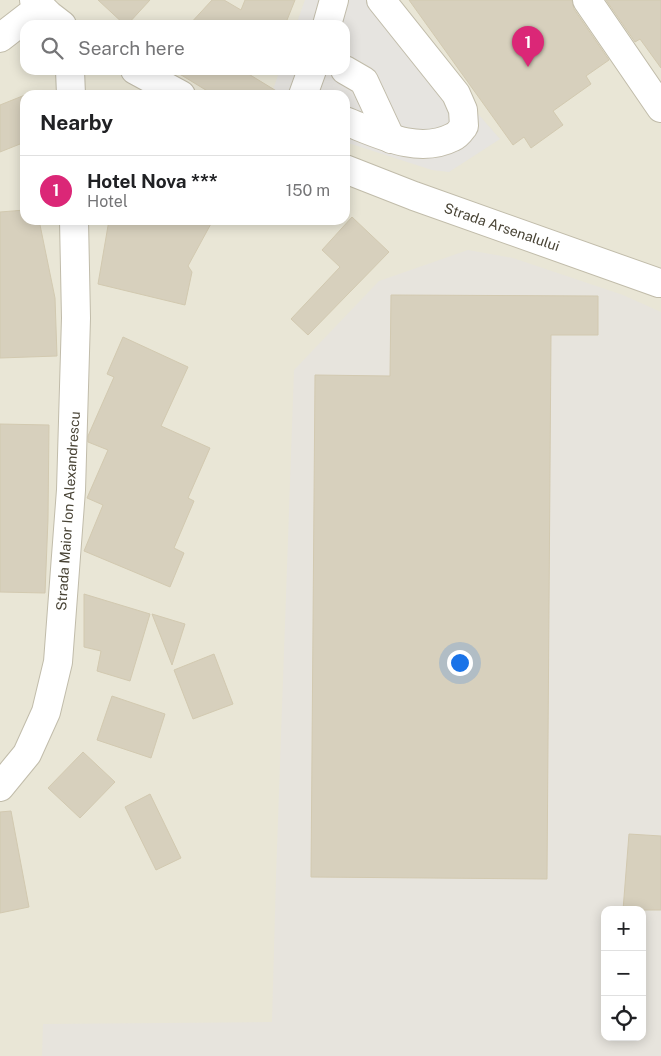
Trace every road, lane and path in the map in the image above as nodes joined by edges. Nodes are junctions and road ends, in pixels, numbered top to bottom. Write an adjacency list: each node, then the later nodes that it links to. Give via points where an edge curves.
1 (334, 0): 6 (street)
2 (381, 0): 17 (street, via 456,94 464,110 464,126 455,136 418,145)
3 (587, 0): 15 (street)
4 (37, 3): 5 (street); 7 (street)
5 (55, 20)
6 (328, 20)
7 (0, 38)
8 (350, 73): 17 (street, via 364,81)
9 (70, 75): 12 (street)
10 (144, 75): 13 (street)
11 (310, 75): 14 (street)
12 (71, 90)
13 (172, 90)
14 (305, 90)
15 (661, 108)
16 (350, 123): 17 (street)
17 (391, 139)
18 (350, 171): 20 (street, Strada Arsenalului)
19 (74, 225): 21 (street, Strada Maior Ion Alexandrescu, via 74,422 58,662 46,712 27,754)
20 (660, 283)
21 (0, 787)

